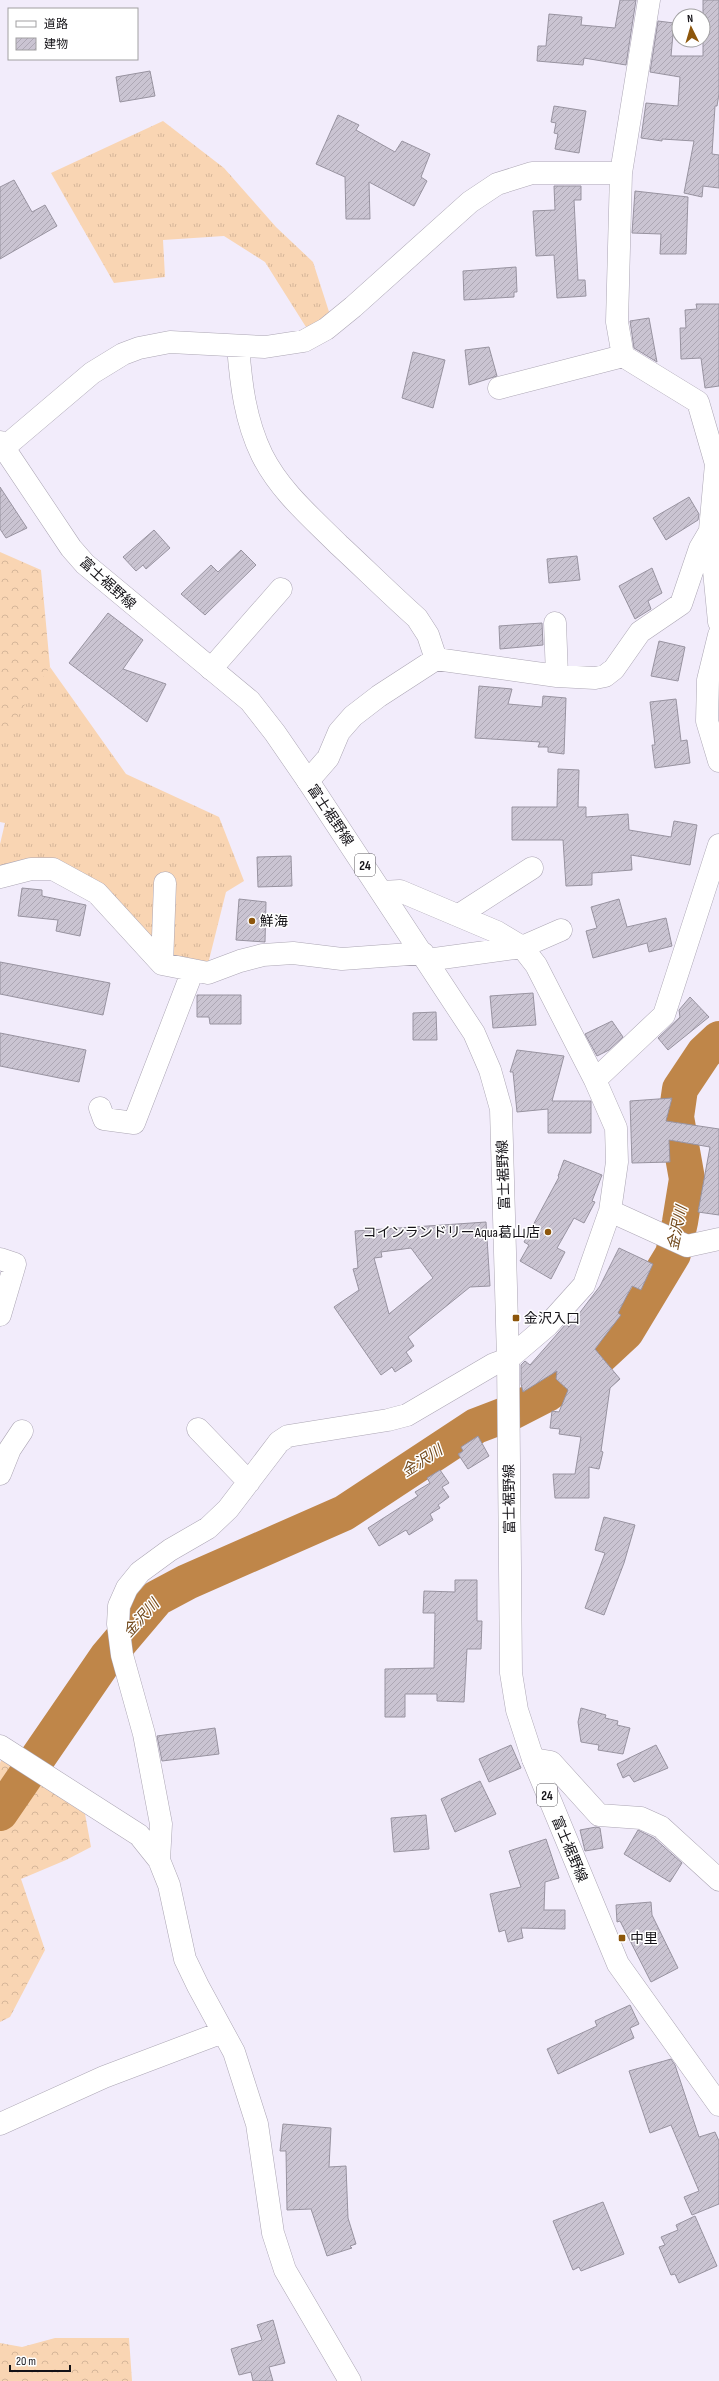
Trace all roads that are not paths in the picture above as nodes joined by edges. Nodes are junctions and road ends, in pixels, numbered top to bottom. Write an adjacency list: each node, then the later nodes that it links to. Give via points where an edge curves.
1 (649, 0): 2 (street)
2 (621, 173): 3 (street, via 532,173 497,184 470,202 326,329 304,341 282,346); 4 (street, via 618,322)
3 (238, 346): 6 (street, via 170,342 123,354 92,373); 13 (street, via 248,416 262,456 274,476 299,506 417,618 428,635)
4 (623, 356): 5 (street); 7 (street, via 698,402)
5 (499, 388)
6 (1, 447): 14 (street, 富士裾野線 / 24, via 71,548 85,564)
7 (718, 465): 8 (street)
8 (710, 530): 10 (street); 15 (street, via 700,548 681,604 640,632 614,669 595,678)
9 (281, 589): 14 (street)
10 (719, 622)
11 (554, 623): 15 (street)
12 (719, 635): 16 (street, via 708,680 707,721)
13 (436, 659): 15 (street); 17 (street, via 353,716 339,732 328,758)
14 (211, 669): 17 (street, 富士裾野線 / 24, via 250,701)
15 (557, 676)
16 (719, 761)
17 (308, 781): 22 (street, 富士裾野線 / 24)
18 (719, 845): 29 (street, via 664,1015)
19 (532, 868): 23 (street)
20 (0, 877): 27 (street, via 31,869 53,869 97,893)
21 (165, 883): 27 (street)
22 (382, 892): 23 (street, via 400,891); 26 (street, 富士裾野線 / 24)
23 (459, 915): 25 (street, via 497,932)
24 (561, 930): 25 (street)
25 (522, 947): 26 (street); 29 (street, via 536,965)
26 (425, 956): 28 (street, via 342,959 293,953 263,955 208,973); 35 (street, 富士裾野線 / 24, via 474,1033 490,1070 500,1109)
27 (162, 964): 28 (street)
28 (193, 970): 30 (street, via 134,1123 104,1119)
29 (595, 1080): 31 (street, via 616,1128 618,1162)
30 (100, 1108)
31 (610, 1212): 32 (street, via 687,1246); 35 (street, via 584,1285 548,1325)
32 (719, 1239)
33 (0, 1259): 34 (street, via 14,1264)
34 (0, 1315)
35 (508, 1359): 39 (street, via 494,1364 407,1415 288,1436 279,1442); 41 (street, 富士裾野線 / 24, via 512,1673 517,1710)
36 (198, 1429): 39 (street)
37 (22, 1431): 38 (street, via 10,1449)
38 (0, 1474)
39 (249, 1482): 42 (street, via 228,1509 208,1528 170,1550 140,1572 119,1606 118,1624 122,1654 144,1734 161,1824)
40 (0, 1746): 42 (street, via 139,1835)
41 (533, 1759): 43 (street, via 550,1762 599,1815 641,1818 661,1827); 45 (street, 富士裾野線 / 24, via 618,1964)
42 (159, 1860): 44 (street, via 169,1884 186,1959)
43 (719, 1880)
44 (223, 2032): 46 (street, via 104,2076); 47 (street, via 234,2052 256,2124 274,2233 284,2270)
45 (719, 2105)
46 (0, 2124)
47 (350, 2381)

